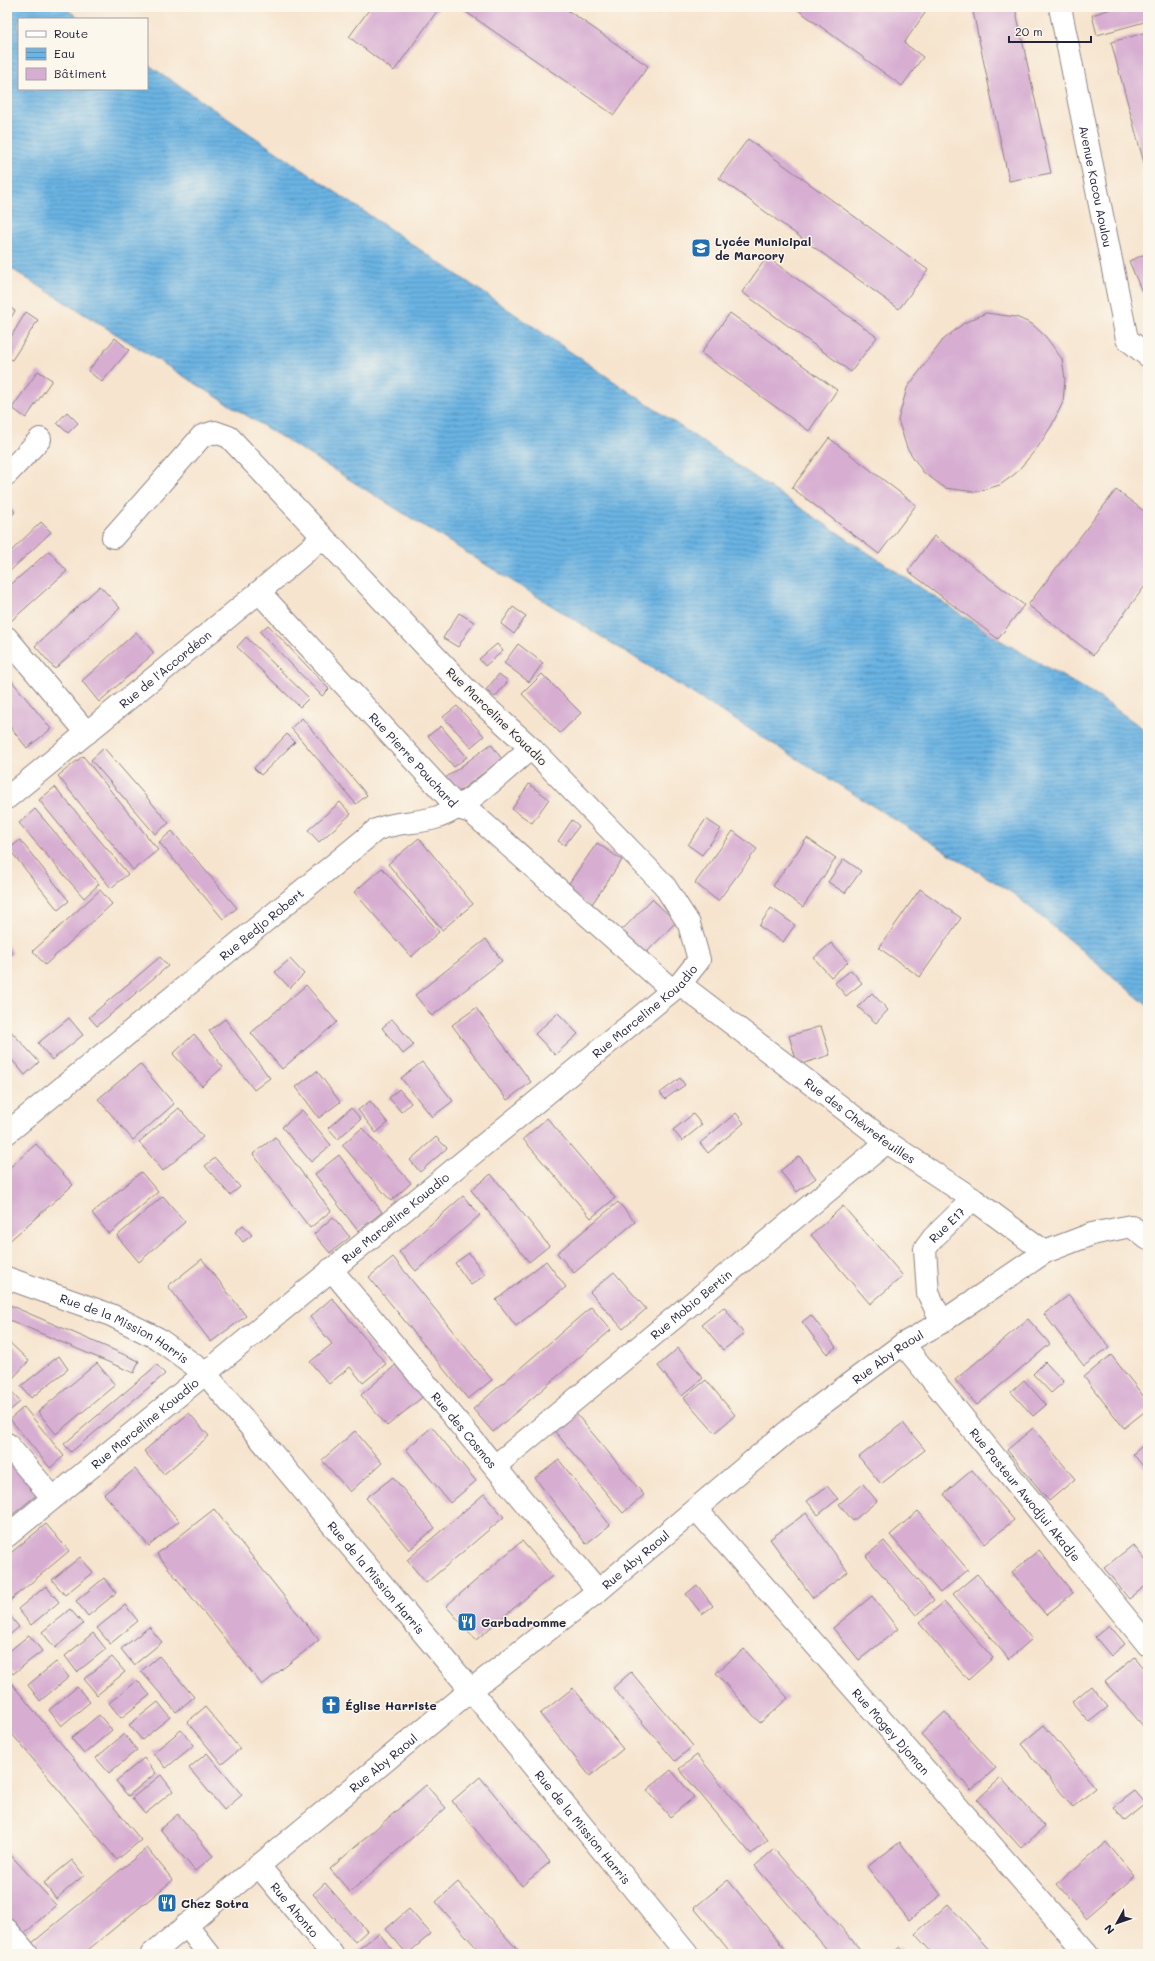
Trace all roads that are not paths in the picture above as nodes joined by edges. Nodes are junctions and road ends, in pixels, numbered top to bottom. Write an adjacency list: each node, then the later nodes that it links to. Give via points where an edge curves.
1 (1060, 7): 2 (street, Avenue Kacou Aoulou, via 1127,339)
2 (1148, 356)
3 (40, 439): 4 (street)
4 (7, 474)
5 (113, 537): 6 (street, Rue Marceline Kouadio, via 202,436 215,432 229,437)
6 (322, 538): 7 (street, Rue de l'Accordéon); 10 (street, Rue Marceline Kouadio, via 465,688)
7 (259, 592): 9 (street, Rue de l'Accordéon); 12 (street, Rue Pierre Pouchard)
8 (7, 638): 9 (street)
9 (87, 733): 11 (street, Rue de l'Accordéon)
10 (531, 748): 12 (street, Rue Bedjo Robert); 13 (street, Rue Marceline Kouadio, via 664,885 689,924 699,960)
11 (7, 798)
12 (458, 808): 13 (street, Rue Pierre Pouchard, via 471,812); 14 (street, Rue Bedjo Robert, via 432,819 386,825 376,830)
13 (676, 987): 15 (street, Rue des Chèvrefeuilles); 19 (street, Rue Marceline Kouadio)
14 (7, 1133)
15 (887, 1142): 16 (street, Rue des Chèvrefeuilles); 25 (street, Rue Mobio Bertin)
16 (973, 1199): 18 (street, Rue des Chèvrefeuilles); 21 (street, Rue E17, via 925,1249 928,1293)
17 (1148, 1239): 18 (street, Rue Aby Raoul, via 1131,1226 1092,1234)
18 (1045, 1252): 21 (street, Rue Aby Raoul)
19 (331, 1269): 23 (street, Rue Marceline Kouadio); 25 (street, Rue des Cosmos)
20 (7, 1278): 23 (street, Rue de la Mission Harris, via 111,1315 157,1338)
21 (942, 1322): 22 (street, Rue Aby Raoul)
22 (903, 1344): 27 (street, Rue Aby Raoul, via 806,1416); 30 (street, Rue Pasteur Awodjui Akadje)
23 (205, 1373): 26 (street, Rue Marceline Kouadio); 31 (street, Rue de la Mission Harris)
24 (7, 1444): 26 (street)
25 (495, 1466): 29 (street, Rue des Cosmos)
26 (53, 1498): 28 (street, Rue Marceline Kouadio)
27 (696, 1509): 29 (street, Rue Aby Raoul); 40 (street, Rue Mogey Djoman)
28 (7, 1536)
29 (598, 1591): 31 (street, Rue Aby Raoul)
30 (1148, 1645)
31 (471, 1690): 32 (street, Rue Aby Raoul); 39 (street, Rue de la Mission Harris)
32 (258, 1865): 33 (street, Rue Aby Raoul); 38 (street, Rue Ahonto)
33 (186, 1925): 36 (street, Rue Aby Raoul); 37 (street)
34 (7, 1930): 35 (street)
35 (27, 1954)
36 (152, 1954)
37 (209, 1954)
38 (332, 1954)
39 (687, 1954)
40 (1087, 1954)

